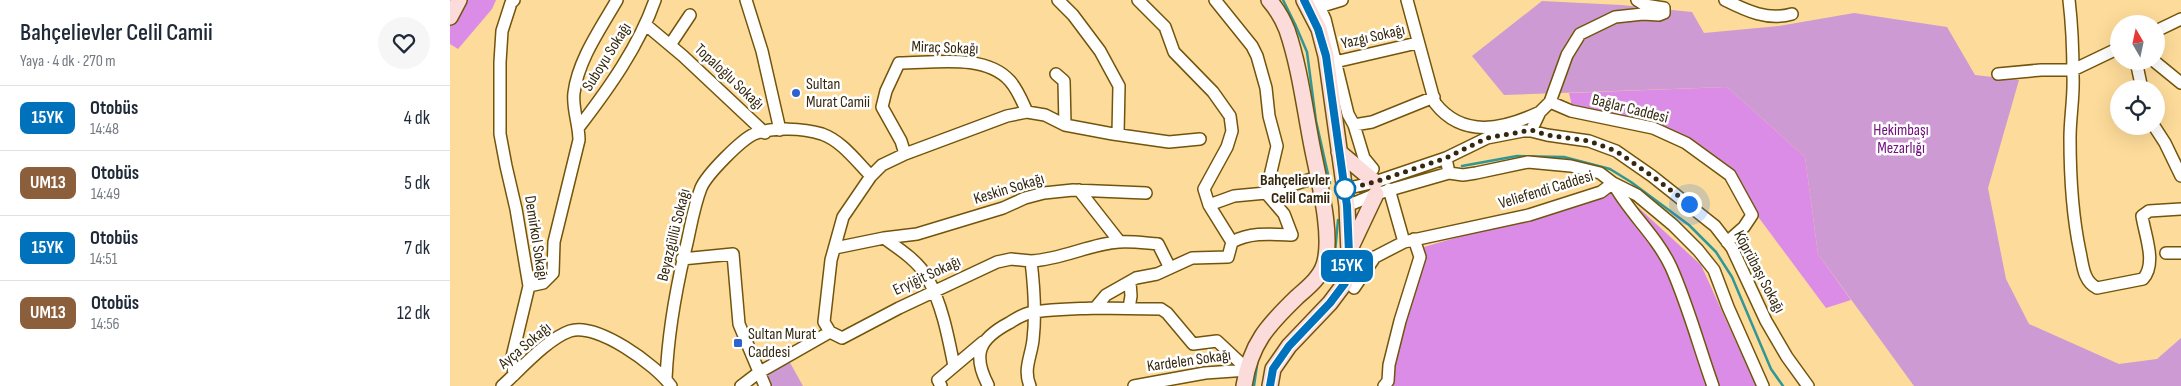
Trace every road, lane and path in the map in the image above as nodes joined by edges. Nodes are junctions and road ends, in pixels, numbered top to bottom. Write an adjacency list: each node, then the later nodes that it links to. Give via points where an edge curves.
1 (459, 0): 19 (main road)
2 (514, 0): 75 (street, Demirkol Sokağı, via 510,3 502,31 500,134)
3 (617, 0): 38 (street, via 581,68 574,93)
4 (655, 0): 21 (street, Suboyu Sokağı)
5 (746, 0): 39 (street, via 762,51)
6 (1058, 0): 42 (street, via 1100,51 1119,86)
7 (1138, 0): 59 (street, via 1161,22 1174,52 1213,92 1230,116 1232,131 1227,147 1204,189)
8 (1216, 0): 57 (street, via 1252,46 1266,88 1277,146)
9 (1270, 0): 50 (main road, via 1286,27 1296,60)
10 (1304, 0): 45 (main road, via 1326,56)
11 (1342, 0): 16 (street)
12 (1407, 0): 23 (street)
13 (1637, 0): 33 (street, via 1645,5 1664,8 1664,13 1615,17 1580,34 1567,55)
14 (1725, 0): 17 (street, via 1762,16 1781,18)
15 (2069, 0): 27 (street)
16 (1317, 4): 26 (street, via 1325,19)
17 (1792, 14)
18 (690, 15): 24 (street, Topaloğlu Sokağı)
19 (450, 16)
20 (2181, 20): 22 (street)
21 (646, 25): 24 (street, Topaloğlu Sokağı); 38 (street, Suboyu Sokağı, via 602,97)
22 (2165, 27)
23 (1417, 43): 26 (street, Yazgı Sokağı); 32 (street)
24 (670, 45): 41 (street, Topaloğlu Sokağı)
25 (2110, 52): 27 (street)
26 (1335, 62): 37 (street, via 1348,114)
27 (2073, 70): 30 (street); 61 (street, via 2071,191 2075,228 2086,277 2091,284 2097,288 2143,279 2149,272 2149,260 2142,216 2149,211)
28 (2165, 70): 31 (street)
29 (1056, 74): 36 (street, via 1064,82)
30 (1998, 74)
31 (2181, 83)
32 (1434, 97): 35 (street, via 1445,115 1459,124 1476,128 1521,121); 37 (street, via 1372,122)
33 (1550, 102): 35 (street); 66 (street, Bağlar Caddesi, via 1571,111 1653,128 1686,143 1730,175 1752,215)
34 (1027, 112): 36 (street, via 1045,115); 46 (street, via 1007,116); 46 (street, Miraç Sokağı, via 1010,82 993,68 970,64 900,63 882,107)
35 (1540, 112): 40 (street)
36 (1065, 125): 42 (street)
37 (1354, 125): 53 (street, via 1364,158)
38 (579, 127): 75 (street, via 579,140 554,242 553,273 543,283)
39 (780, 130): 41 (street, Beyazgüllü Sokağı); 49 (street, Beyazgüllü Sokağı, via 823,134 846,150)
40 (1531, 130): 47 (street, Köprübaşı Sokağı, via 1487,138); 66 (street, Köprübaşı Sokağı, via 1589,141 1616,151 1689,204 1715,226)
41 (765, 132): 71 (street, Beyazgüllü Sokağı, via 754,135 723,160 702,186)
42 (1118, 134): 44 (street, via 1169,142)
43 (2160, 135): 51 (street)
44 (1200, 139)
45 (1339, 152): 53 (main road); 54 (main road)
46 (905, 154): 49 (street, via 882,165)
47 (1446, 158): 48 (street); 53 (street, Köprübaşı Sokağı)
48 (1449, 173): 52 (street, via 1463,175 1528,162 1571,166 1600,173); 53 (street)
49 (871, 176): 67 (street, via 843,217)
50 (1318, 176): 57 (street); 58 (main road)
51 (2181, 176)
52 (1613, 182): 63 (street, Veliefendi Caddesi, via 1601,192 1529,215); 99 (street, Veliefendi Caddesi, via 1670,266); 100 (street, via 1637,195 1673,225 1714,270)
53 (1378, 183): 54 (street, Köprübaşı Sokağı); 60 (street); 63 (street); 68 (main road)
54 (1345, 189): 58 (main road, via 1337,185 1328,186 1322,192); 60 (main road)
55 (1079, 190): 56 (street, Keskin Sokağı); 62 (street, Keskin Sokağı, via 1044,193 917,234); 64 (street)
56 (1146, 193)
57 (1266, 193): 59 (street, via 1234,196); 65 (street, via 1284,214 1292,235 1245,235)
58 (1321, 201): 60 (main road, via 1330,211); 84 (main road, via 1327,235 1324,267 1315,280 1276,317 1254,346)
59 (1209, 205): 65 (street)
60 (1347, 206): 68 (main road)
61 (2181, 209)
62 (884, 238): 67 (street, Keskin Sokağı); 77 (street, via 913,261 926,276)
63 (1409, 240): 76 (street, Veliefendi Caddesi, via 1375,257); 89 (street, via 1420,257 1400,321 1389,365)
64 (1119, 241): 72 (street, Eryiğit Sokağı, via 1047,260); 73 (street, Eryiğit Sokağı, via 1158,244)
65 (1232, 242): 73 (street, via 1228,258 1192,258)
66 (1727, 242): 101 (street, Köprübaşı Sokağı, via 1766,321)
67 (835, 248): 81 (street, via 824,322)
68 (1349, 253): 98 (main road, via 1345,283 1289,346 1273,369)
69 (2166, 253): 70 (street)
70 (2181, 253)
71 (682, 259): 85 (street, via 733,254 739,324); 87 (street, Beyazgüllü Sokağı, via 668,343)
72 (1031, 261): 77 (street, Eryiğit Sokağı, via 997,262); 80 (street)
73 (1170, 268): 74 (street)
74 (1130, 282): 78 (street, via 1106,295); 79 (street)
75 (529, 286): 86 (street, Demirkol Sokağı, via 512,357)
76 (1354, 288)
77 (933, 292): 81 (street, Eryiğit Sokağı, via 842,338); 83 (street, via 947,331)
78 (1095, 308): 79 (street); 80 (street)
79 (1129, 308): 84 (street, via 1161,309 1193,344 1218,342)
80 (1033, 313): 82 (street, via 998,329); 95 (street, via 1033,342 1027,363)
81 (830, 332): 85 (street)
82 (984, 341): 83 (street); 90 (street, via 980,349)
83 (954, 366): 94 (street, via 938,380)
84 (1248, 370): 88 (street, Kardelen Sokağı); 97 (main road)
85 (758, 372): 92 (street); 93 (street)
86 (514, 375): 87 (street, Ayça Sokağı, via 556,338 572,330 595,332 632,350); 91 (street, Ayça Sokağı)
87 (668, 382)
88 (1184, 382): 96 (street, Kardelen Sokağı)
89 (1388, 384)
90 (988, 385)
91 (502, 386)
92 (741, 386)
93 (765, 386)
94 (940, 386)
95 (1030, 386)
96 (1135, 386)
97 (1244, 386)
98 (1270, 386)
99 (1713, 386)
100 (1763, 386)
101 (1808, 386)

